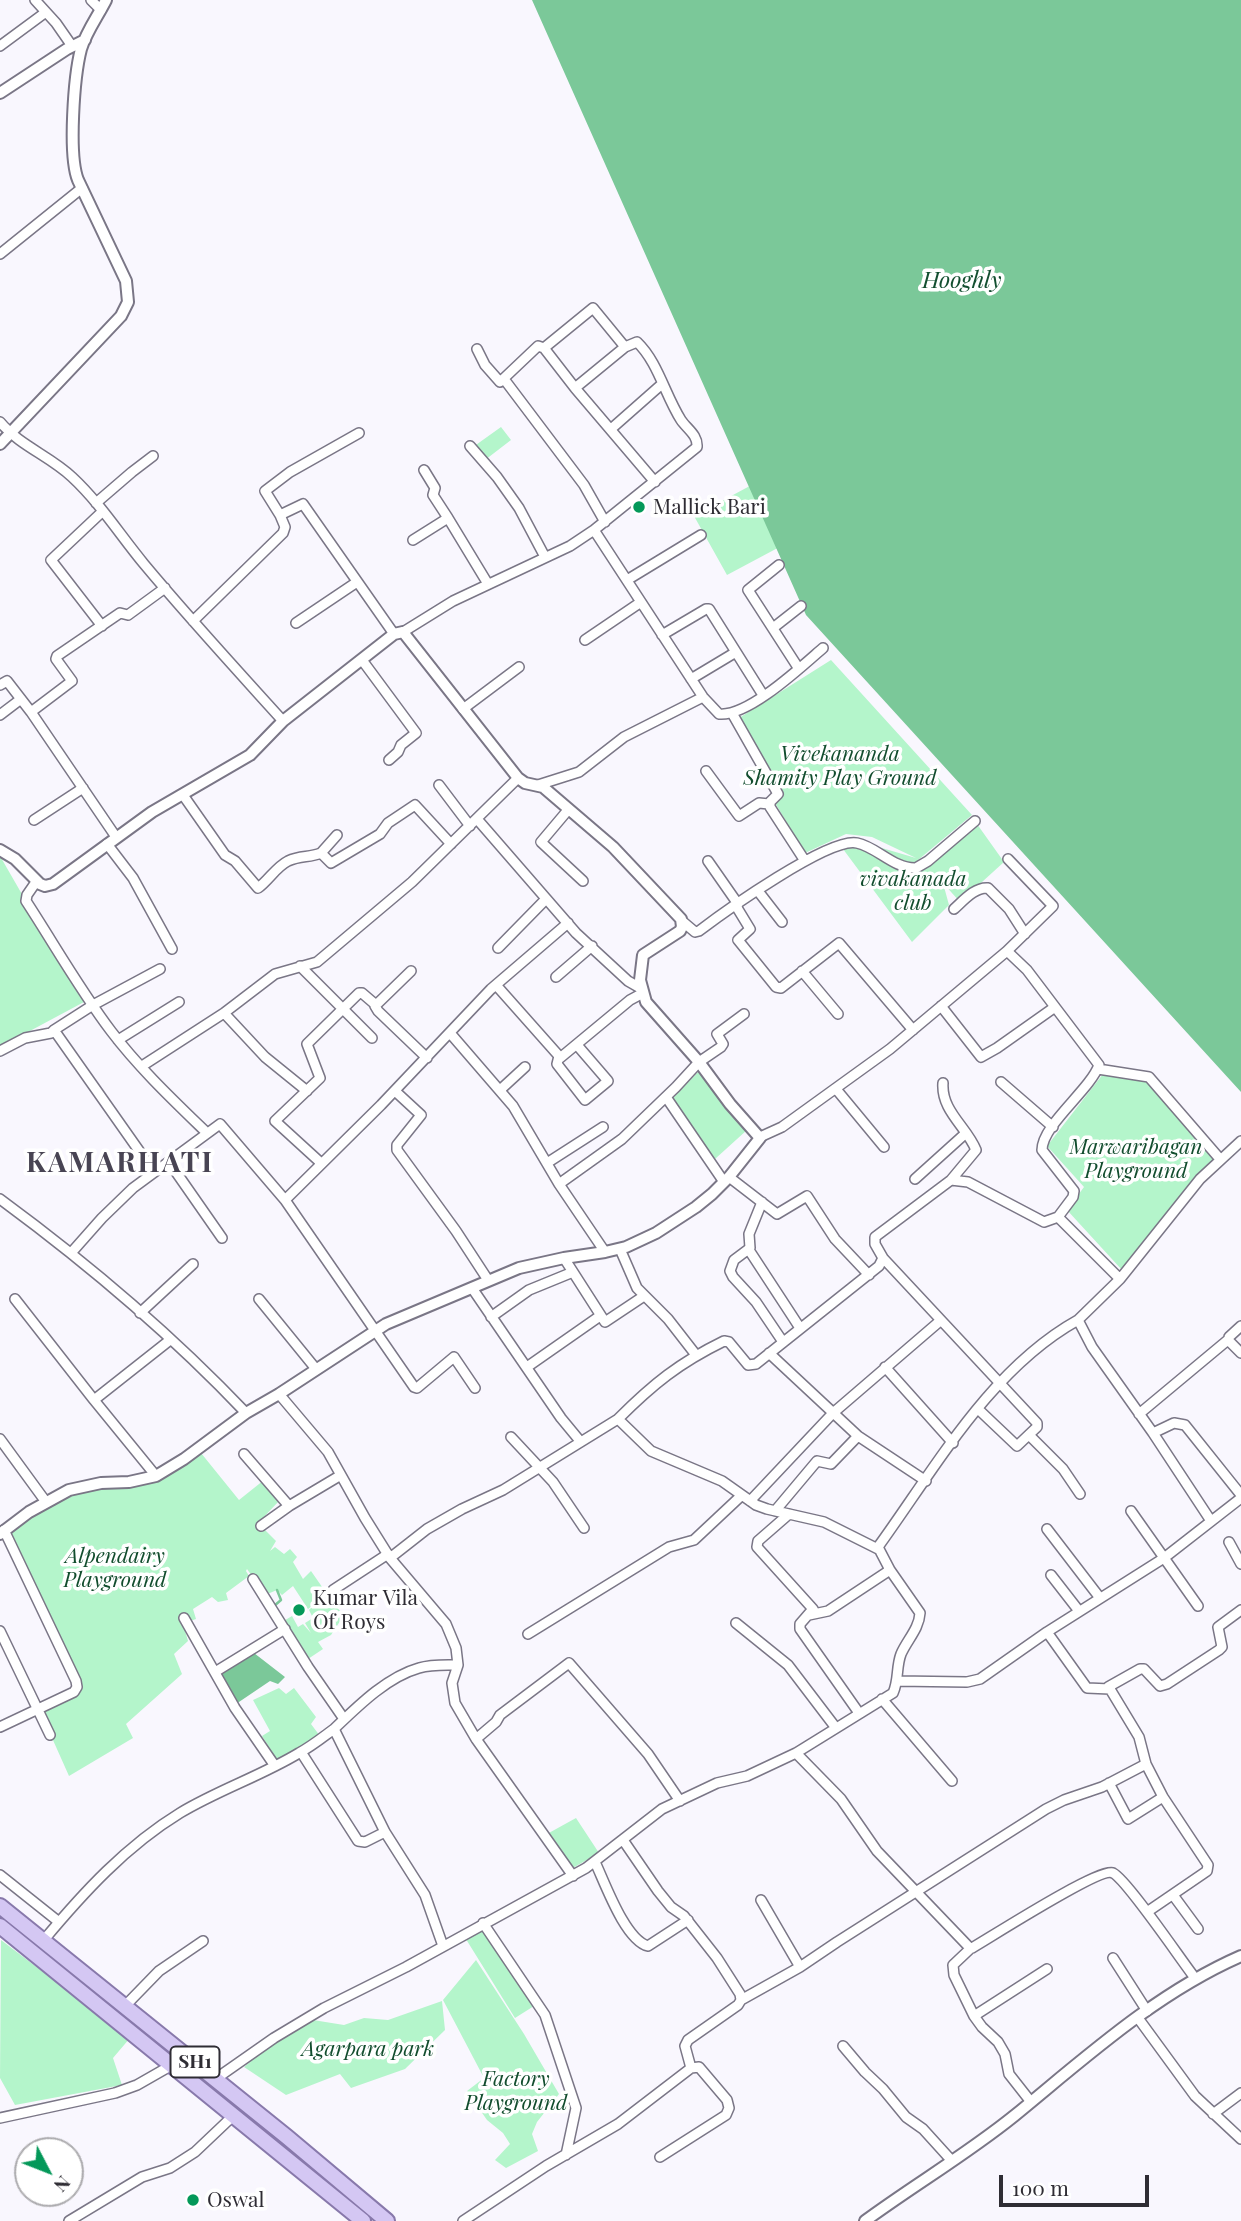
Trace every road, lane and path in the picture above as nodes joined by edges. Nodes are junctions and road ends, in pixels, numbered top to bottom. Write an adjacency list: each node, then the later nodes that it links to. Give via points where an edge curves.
1 (35, 0): 4 (street)
2 (91, 0): 3 (street)
3 (104, 5): 5 (street)
4 (46, 12): 6 (street); 7 (street)
5 (85, 40): 7 (street); 9 (street, via 74,115 75,168)
6 (0, 46)
7 (72, 46): 8 (street)
8 (0, 93)
9 (82, 188): 10 (street); 19 (street, via 126,281 125,310)
10 (0, 254)
11 (625, 347): 12 (street, via 593,308); 15 (street, via 640,343); 16 (street)
12 (544, 348): 14 (street, via 538,346); 16 (street)
13 (477, 349): 14 (street, via 498,381)
14 (504, 379): 30 (street, via 584,485)
15 (662, 384): 18 (street); 25 (street, via 698,445)
16 (575, 388): 18 (street)
17 (0, 422): 19 (street)
18 (611, 429): 25 (street)
19 (10, 433): 21 (street); 26 (street, via 64,470)
20 (359, 433): 28 (street, via 265,489)
21 (0, 444)
22 (470, 446): 34 (street, via 519,508)
23 (153, 456): 26 (street)
24 (424, 470): 29 (street)
25 (655, 482): 30 (street)
26 (96, 503): 27 (street)
27 (103, 512): 39 (street); 44 (street, via 51,561)
28 (280, 515): 37 (street, via 303,504); 42 (street, via 283,533)
29 (448, 518): 33 (street); 38 (street)
30 (606, 522): 31 (street)
31 (594, 530): 34 (street); 36 (street)
32 (701, 535): 36 (street)
33 (413, 540)
34 (545, 557): 38 (street)
35 (779, 565): 45 (street, via 748,589)
36 (627, 580): 40 (street)
37 (357, 582): 43 (street); 46 (street)
38 (488, 584): 46 (street)
39 (164, 588): 42 (street); 44 (street, via 128,615 120,613)
40 (641, 602): 47 (street); 48 (street)
41 (801, 606): 45 (street)
42 (193, 621): 63 (street)
43 (296, 623)
44 (102, 626): 60 (street, via 56,657 72,681)
45 (773, 628): 53 (street)
46 (399, 633): 51 (street); 59 (street)
47 (662, 635): 50 (street, via 708,609); 54 (street)
48 (585, 640)
49 (823, 648): 53 (street)
50 (736, 652): 54 (street); 56 (street)
51 (362, 660): 63 (street); 64 (street, via 416,733)
52 (519, 667): 59 (street)
53 (799, 669): 56 (street)
54 (691, 679): 57 (street)
55 (0, 685): 58 (street, via 7,681)
56 (764, 695): 61 (street)
57 (703, 697): 61 (street, via 716,712); 68 (street, via 624,737 579,772)
58 (21, 699): 60 (street); 62 (street)
59 (463, 709): 66 (street)
60 (31, 712): 69 (street)
61 (732, 713): 71 (street, via 778,794)
62 (0, 715)
63 (283, 721): 70 (street, via 250,755)
64 (389, 760)
65 (706, 771): 71 (street, via 739,816 759,803)
66 (517, 778): 68 (street); 75 (street)
67 (439, 785): 75 (street)
68 (538, 785): 72 (street)
69 (83, 788): 73 (street); 77 (street)
70 (183, 795): 77 (street); 80 (street, via 225,855 257,887 285,863)
71 (769, 804): 83 (street)
72 (568, 810): 84 (street, via 541,842); 90 (street, via 613,847)
73 (34, 820)
74 (975, 821): 83 (street, via 916,868 853,842)
75 (474, 822): 78 (street); 87 (street)
76 (337, 835): 80 (street)
77 (111, 841): 85 (street, via 50,886); 96 (street)
78 (451, 844): 80 (street, via 415,805 390,821 380,834 331,863); 98 (street, via 317,962)
79 (0, 850): 85 (street)
80 (321, 853)
81 (1008, 859): 93 (street, via 1053,906)
82 (708, 861): 88 (street)
83 (805, 861): 86 (street)
84 (583, 880)
85 (36, 882): 106 (street, via 26,901)
86 (758, 891): 88 (street); 91 (street)
87 (546, 899): 92 (street); 95 (street)
88 (737, 905): 90 (street, via 699,931); 101 (street, via 750,929 738,939 776,987)
89 (954, 909): 93 (street, via 974,892 988,888)
90 (682, 921): 104 (street, via 680,931 643,955)
91 (782, 922)
92 (568, 923): 94 (street); 103 (street)
93 (1026, 934): 97 (street)
94 (592, 946): 102 (street); 104 (street)
95 (498, 948)
96 (172, 949)
97 (1007, 951): 108 (street); 109 (street)
98 (300, 966): 110 (street); 111 (street, via 275,974)
99 (160, 969): 106 (street)
100 (411, 971): 107 (street)
101 (802, 971): 113 (street); 115 (street, via 841,944)
102 (556, 977)
103 (496, 985): 116 (street); 122 (street)
104 (642, 991): 119 (street); 123 (street, via 650,1009)
105 (178, 1002): 118 (street)
106 (93, 1005): 114 (street); 118 (street)
107 (375, 1006): 110 (street, via 361,993); 121 (street)
108 (941, 1006): 109 (street, via 981,1057); 115 (street)
109 (1055, 1007): 126 (street)
110 (343, 1009): 117 (street); 131 (street, via 307,1044 320,1074)
111 (224, 1013): 124 (street); 131 (street, via 265,1057)
112 (744, 1014): 123 (street, via 717,1034 723,1044)
113 (838, 1014)
114 (54, 1030): 120 (street); 145 (street)
115 (913, 1030): 129 (street)
116 (450, 1033): 121 (street); 130 (street)
117 (372, 1038)
118 (118, 1040): 124 (street)
119 (577, 1045): 122 (street); 122 (street, via 608,1081 585,1100 556,1065)
120 (0, 1051)
121 (427, 1058): 132 (street)
122 (560, 1058)
123 (699, 1062): 133 (street); 138 (street)
124 (142, 1066): 136 (street)
125 (525, 1068): 130 (street)
126 (1098, 1069): 135 (street); 141 (street, via 1149,1077)
127 (1001, 1082): 135 (street)
128 (943, 1083): 137 (street, via 949,1108)
129 (836, 1089): 138 (street); 140 (street)
130 (500, 1090): 144 (street)
131 (307, 1091): 143 (street, via 276,1122)
132 (395, 1091): 143 (street); 165 (street, via 421,1115 397,1150)
133 (666, 1097): 146 (street); 149 (street, via 622,1139)
134 (603, 1127): 144 (street)
135 (1054, 1127): 153 (street, via 1042,1150 1074,1191)
136 (207, 1133): 142 (street); 151 (street, via 221,1125)
137 (965, 1133): 147 (street); 148 (street, via 976,1150)
138 (760, 1137): 146 (street)
139 (1241, 1141): 141 (street)
140 (884, 1147)
141 (1220, 1159): 164 (street)
142 (169, 1162): 145 (street); 154 (street)
143 (321, 1163): 151 (street)
144 (547, 1163): 149 (street)
145 (154, 1172): 158 (street)
146 (727, 1179): 152 (street); 155 (street, via 677,1221)
147 (915, 1179)
148 (951, 1181): 153 (street, via 968,1182 1045,1222); 160 (street, via 875,1237)
149 (559, 1184): 157 (street)
150 (0, 1199): 158 (street)
151 (285, 1200): 177 (street)
152 (762, 1202): 156 (street, via 749,1234); 163 (street, via 779,1214 807,1196 835,1239)
153 (1058, 1217): 164 (street)
154 (222, 1238)
155 (620, 1249): 157 (street); 167 (street)
156 (749, 1250): 176 (street); 180 (street, via 734,1260 731,1274)
157 (605, 1252): 159 (street)
158 (71, 1253): 170 (street)
159 (564, 1258): 162 (street); 165 (street)
160 (883, 1258): 163 (street); 174 (street)
161 (193, 1264): 170 (street)
162 (573, 1272): 171 (street); 172 (street, via 528,1290)
163 (869, 1275): 176 (street)
164 (1120, 1279): 173 (street)
165 (488, 1280): 166 (street)
166 (472, 1288): 172 (street); 177 (street)
167 (643, 1296): 171 (street, via 607,1322); 183 (street)
168 (15, 1299): 190 (street)
169 (259, 1299): 186 (street)
170 (140, 1313): 179 (street)
171 (600, 1315): 184 (street)
172 (491, 1317): 184 (street)
173 (1078, 1320): 187 (street, via 1043,1342); 194 (street)
174 (940, 1321): 185 (street); 187 (street)
175 (1241, 1326): 178 (street)
176 (800, 1328): 180 (street)
177 (376, 1330): 186 (street); 188 (street, via 415,1388 454,1357)
178 (1229, 1339): 182 (street); 194 (street)
179 (170, 1340): 190 (street); 192 (street)
180 (783, 1342): 181 (street)
181 (769, 1353): 183 (street, via 750,1366 726,1340); 193 (street)
182 (1241, 1353)
183 (696, 1355): 195 (street, via 649,1387)
184 (527, 1367): 201 (street)
185 (885, 1367): 193 (street); 202 (street)
186 (316, 1369): 189 (street)
187 (1000, 1383): 191 (street); 198 (street, via 1037,1423)
188 (475, 1388)
189 (279, 1394): 192 (street); 205 (street, via 328,1452)
190 (94, 1400): 206 (street)
191 (978, 1409): 198 (street, via 1017,1446); 202 (street)
192 (246, 1413): 206 (street)
193 (833, 1413): 197 (street); 210 (street)
194 (1139, 1413): 196 (street)
195 (618, 1419): 201 (street); 210 (street, via 655,1453 713,1477)
196 (1153, 1433): 209 (street, via 1174,1423 1185,1425); 216 (street)
197 (858, 1436): 207 (street); 213 (street, via 830,1465 817,1461)
198 (1030, 1436): 208 (street)
199 (511, 1437): 204 (street)
200 (0, 1439): 211 (street)
201 (580, 1441): 204 (street)
202 (953, 1443): 207 (street)
203 (244, 1454): 212 (street)
204 (541, 1468): 218 (street); 223 (street, via 427,1529)
205 (341, 1475): 212 (street); 223 (street)
206 (156, 1476): 211 (street, via 80,1486)
207 (926, 1480): 222 (street)
208 (1080, 1494)
209 (1241, 1496): 216 (street)
210 (746, 1498): 213 (street); 240 (street, via 694,1540 669,1547)
211 (46, 1502): 220 (street)
212 (289, 1506): 217 (street)
213 (775, 1511): 215 (street)
214 (1131, 1511): 224 (street)
215 (789, 1514): 222 (street, via 834,1525); 234 (street, via 757,1543 813,1609)
216 (1211, 1521): 224 (street)
217 (261, 1526)
218 (584, 1528)
219 (1047, 1529): 230 (street)
220 (2, 1532): 246 (street, via 77,1684 74,1692)
221 (1229, 1542): 225 (street)
222 (878, 1549): 226 (street)
223 (389, 1556): 229 (street); 241 (street, via 446,1624)
224 (1164, 1558): 230 (street); 231 (street)
225 (1241, 1564)
226 (890, 1570): 234 (street, via 828,1611); 243 (street, via 920,1614 900,1657)
227 (1051, 1575): 233 (street)
228 (253, 1579): 237 (street)
229 (332, 1590)
230 (1100, 1598): 233 (street)
231 (1198, 1606)
232 (1241, 1610): 244 (street, via 1218,1626 1221,1649 1167,1685 1160,1686 1140,1669)
233 (1079, 1611): 239 (street)
234 (809, 1615): 247 (street, via 800,1629)
235 (184, 1618): 242 (street)
236 (736, 1623): 250 (street, via 788,1665)
237 (285, 1629): 242 (street); 248 (street)
238 (0, 1632): 246 (street)
239 (1048, 1632): 243 (street, via 980,1679); 244 (street, via 1087,1688)
240 (528, 1634)
241 (458, 1665): 248 (street, via 408,1672); 253 (street, via 452,1693)
242 (215, 1672): 257 (street)
243 (897, 1681): 245 (street, via 893,1693)
244 (1108, 1687): 256 (street, via 1139,1737)
245 (881, 1699): 247 (street); 258 (street)
246 (38, 1710): 249 (street); 252 (street)
247 (859, 1713): 250 (street)
248 (344, 1720): 251 (street)
249 (0, 1727)
250 (836, 1727): 255 (street)
251 (334, 1729): 254 (street); 262 (street)
252 (50, 1735)
253 (476, 1739): 261 (street, via 569,1663 648,1754); 266 (street)
254 (301, 1752): 257 (street); 262 (street, via 358,1841)
255 (796, 1753): 261 (street); 267 (street, via 841,1799 877,1851)
256 (1146, 1764): 259 (street); 260 (street)
257 (275, 1766): 273 (street, via 209,1797 148,1835 116,1860)
258 (952, 1781)
259 (1109, 1783): 260 (street, via 1128,1819); 267 (street, via 1046,1809)
260 (1163, 1797): 268 (street, via 1209,1867)
261 (680, 1801): 263 (street, via 662,1809)
262 (385, 1832): 279 (street, via 425,1895)
263 (623, 1840): 264 (street); 272 (street, via 658,1891)
264 (595, 1862): 266 (street); 272 (street, via 616,1908 639,1942 648,1946)
265 (0, 1875): 273 (street)
266 (573, 1876): 274 (street)
267 (916, 1893): 280 (street); 283 (street)
268 (1173, 1895): 271 (street); 276 (street)
269 (761, 1900): 283 (street)
270 (0, 1906): 277 (main road, SH1)
271 (1147, 1912): 280 (street, via 1117,1876 1107,1871); 285 (street)
272 (688, 1920): 286 (street, via 718,1958)
273 (59, 1922): 277 (street)
274 (483, 1923): 279 (street); 301 (street, via 545,2015 576,2108)
275 (0, 1926): 291 (main road, SH1)
276 (1198, 1929)
277 (43, 1941): 287 (main road, SH1)
278 (203, 1941): 287 (street, via 159,1971)
279 (443, 1946): 293 (street, via 284,2032)
280 (971, 1948): 289 (street, via 953,1965)
281 (1241, 1956): 285 (street)
282 (1113, 1958): 288 (street)
283 (800, 1967): 286 (street)
284 (1047, 1969): 289 (street)
285 (1195, 1978): 288 (street)
286 (741, 2000): 292 (street, via 688,2040 685,2046)
287 (125, 2006): 293 (main road, SH1)
288 (1143, 2014): 296 (street); 297 (street, via 1195,2096)
289 (974, 2016): 296 (street, via 998,2042 1009,2074)
290 (843, 2046): 303 (street)
291 (172, 2065): 294 (main road, SH1); 299 (street, via 115,2093)
292 (691, 2068): 301 (street, via 618,2124); 302 (street, via 699,2067 729,2108 726,2115)
293 (216, 2079): 294 (street); 306 (main road, SH1)
294 (204, 2091): 298 (main road, SH1)
295 (1241, 2093): 297 (street)
296 (1031, 2102): 303 (street)
297 (1213, 2114): 300 (street)
298 (234, 2115): 304 (street, via 195,2152 170,2168 142,2177); 305 (main road, SH1)
299 (0, 2118)
300 (1241, 2139)
301 (566, 2155): 307 (street)
302 (660, 2157)
303 (952, 2161): 308 (street)
304 (69, 2221)
305 (363, 2221)
306 (387, 2221)
307 (463, 2221)
308 (865, 2221)

